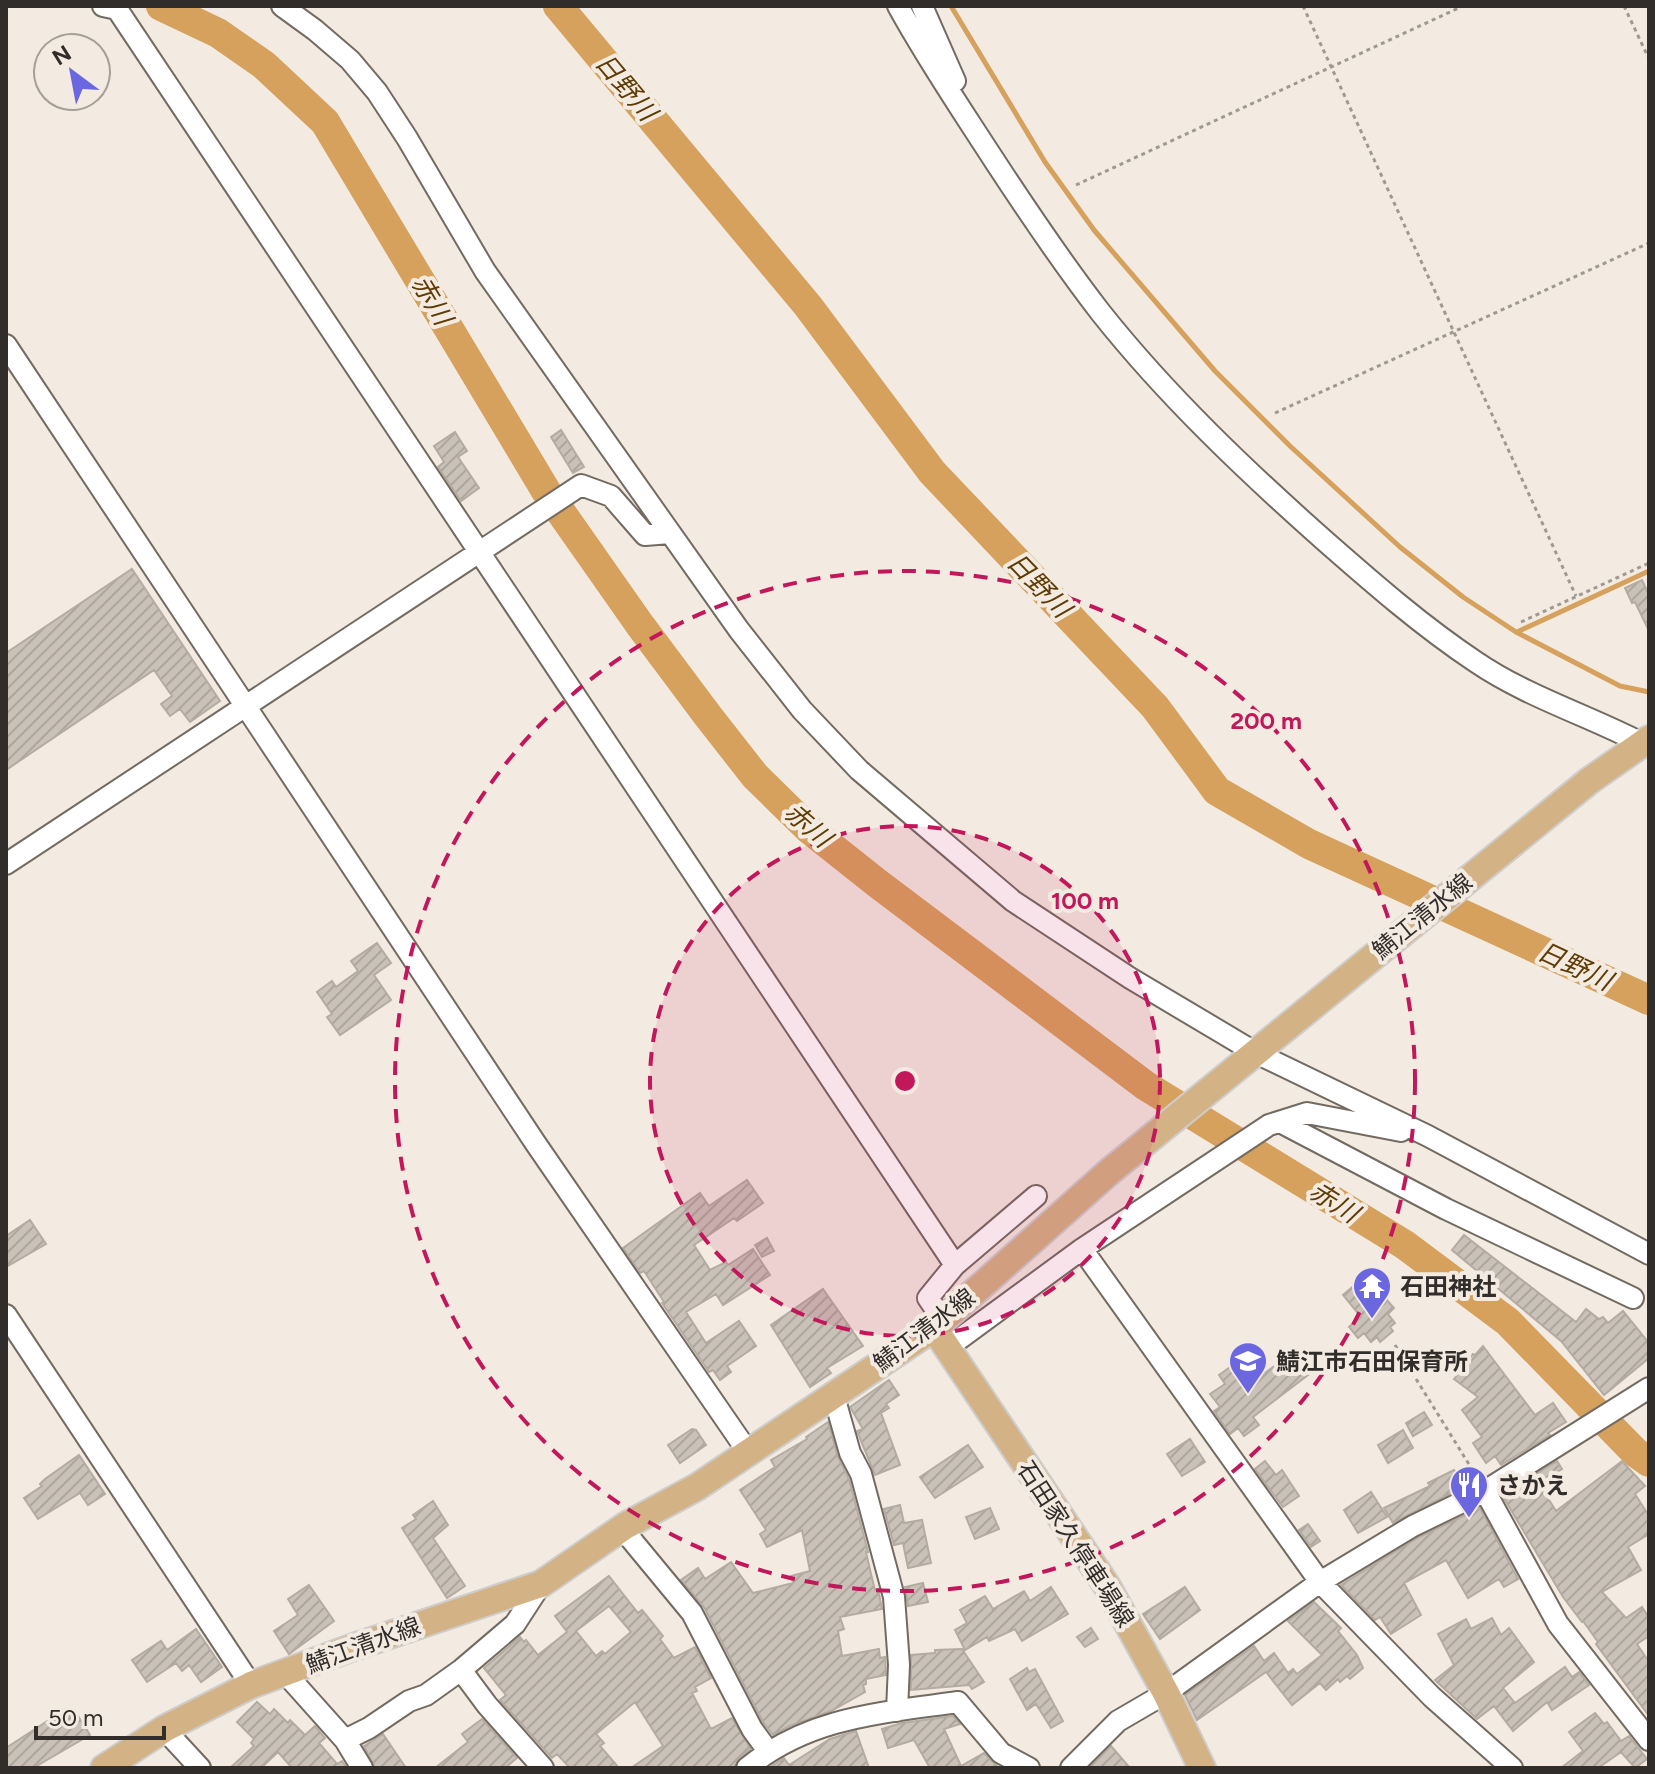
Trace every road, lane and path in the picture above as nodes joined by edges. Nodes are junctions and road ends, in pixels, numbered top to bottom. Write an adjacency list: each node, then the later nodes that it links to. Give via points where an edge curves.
1 (103, 6): 17 (street, via 117,9)
2 (282, 6): 16 (street, via 350,60 377,92 485,271)
3 (898, 6): 10 (street)
4 (922, 6): 10 (street, via 955,79)
5 (1303, 6): 9 (path)
6 (1463, 6): 9 (path)
7 (1624, 6): 8 (path)
8 (1649, 59)
9 (1331, 66): 11 (path); 13 (path)
10 (963, 112): 22 (street, via 1102,314 1189,411 1292,512 1404,611 1479,664)
11 (1076, 185)
12 (1649, 243): 13 (path)
13 (1454, 332): 15 (path); 19 (path)
14 (6, 345): 21 (street)
15 (1275, 413)
16 (670, 533): 17 (street, via 645,535 611,496 581,485); 24 (street, via 802,710 859,770 1013,901)
17 (477, 551): 21 (street); 30 (street)
18 (1649, 563): 19 (path)
19 (1576, 596): 20 (path)
20 (1521, 622)
21 (245, 706): 23 (street); 37 (street)
22 (1647, 743): 24 (main road, 鯖江清水線, via 1589,781)
23 (6, 864)
24 (1256, 1053): 26 (street); 33 (main road, 鯖江清水線, via 1109,1172)
25 (1280, 1122): 26 (street, via 1307,1113); 28 (street); 31 (street)
26 (1428, 1136): 29 (street)
27 (1036, 1196): 30 (street)
28 (1082, 1249): 33 (street); 40 (street)
29 (1649, 1254)
30 (955, 1265): 33 (street, via 928,1298)
31 (1633, 1298)
32 (6, 1315): 44 (street)
33 (942, 1332): 36 (main road, 鯖江清水線); 45 (main road, 石田家久停車場線, via 1107,1586)
34 (1395, 1345): 38 (path)
35 (1649, 1388): 38 (street)
36 (833, 1393): 37 (main road, 鯖江清水線); 46 (street, via 894,1597)
37 (748, 1452): 39 (main road, 鯖江清水線)
38 (1485, 1491): 40 (street, via 1413,1526); 49 (street, via 1558,1624)
39 (625, 1526): 41 (main road, 鯖江清水線); 50 (street, via 692,1613)
40 (1320, 1582): 45 (street); 59 (street, via 1432,1697)
41 (541, 1584): 42 (street, via 515,1624); 43 (main road, 鯖江清水線)
42 (461, 1670): 48 (street); 54 (street)
43 (286, 1674): 44 (main road, 鯖江清水線); 48 (street)
44 (251, 1685): 47 (main road, 鯖江清水線)
45 (1166, 1693): 57 (street, via 1118,1721); 58 (main road, 石田家久停車場線)
46 (897, 1711): 50 (street, via 818,1726); 56 (street, via 958,1702 1001,1753)
47 (164, 1729): 51 (main road, 鯖江清水線); 52 (street)
48 (345, 1740): 53 (street)
49 (1649, 1740)
50 (768, 1751): 55 (street)
51 (104, 1768)
52 (200, 1768)
53 (362, 1768)
54 (543, 1768)
55 (747, 1768)
56 (1029, 1768)
57 (1071, 1768)
58 (1202, 1768)
59 (1512, 1768)

